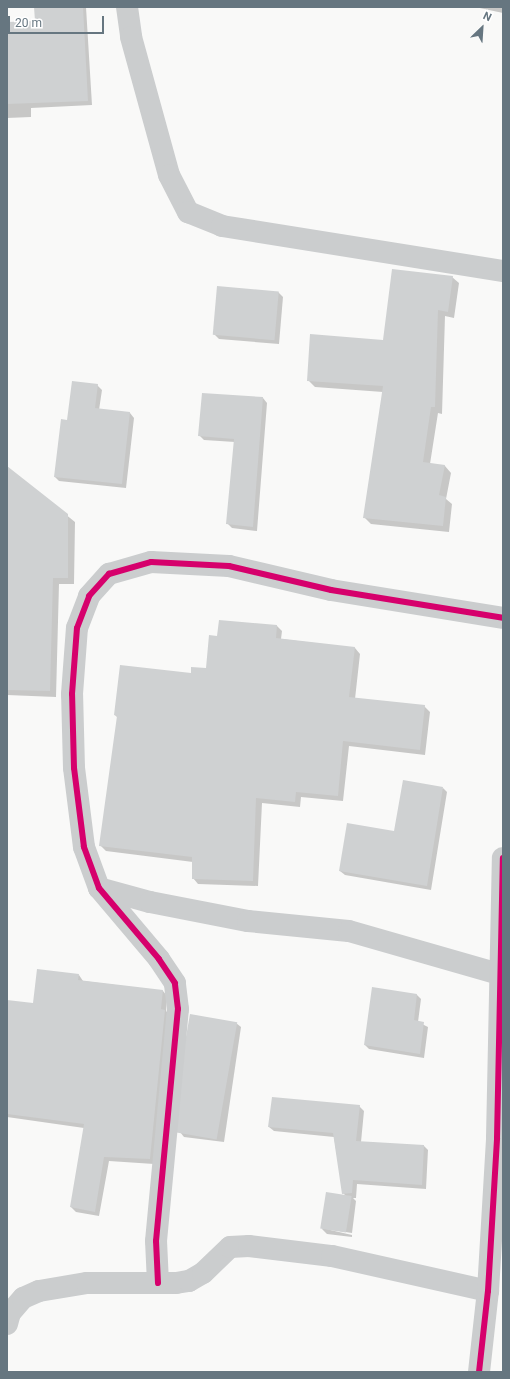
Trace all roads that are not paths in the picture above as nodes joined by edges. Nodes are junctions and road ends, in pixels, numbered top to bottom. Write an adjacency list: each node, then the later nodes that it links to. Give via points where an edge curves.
1 (127, 7): 2 (street, via 131,37 167,168 188,212 222,226)
2 (503, 271)
3 (503, 618): 5 (street, via 331,590 229,566 151,562 110,574 89,596 77,628 72,694 74,768 84,847)
4 (503, 858): 6 (street)
5 (99, 888): 6 (street, via 150,902 248,921 349,931); 7 (street, via 159,959 175,983 178,1009 157,1234)
6 (499, 974): 8 (street, via 497,1138)
7 (158, 1283): 8 (street, via 189,1280 203,1273 230,1247 249,1246 332,1256); 9 (street, via 87,1283 40,1291 23,1298 10,1313)
8 (488, 1291): 10 (street)
9 (7, 1324)
10 (479, 1372)

